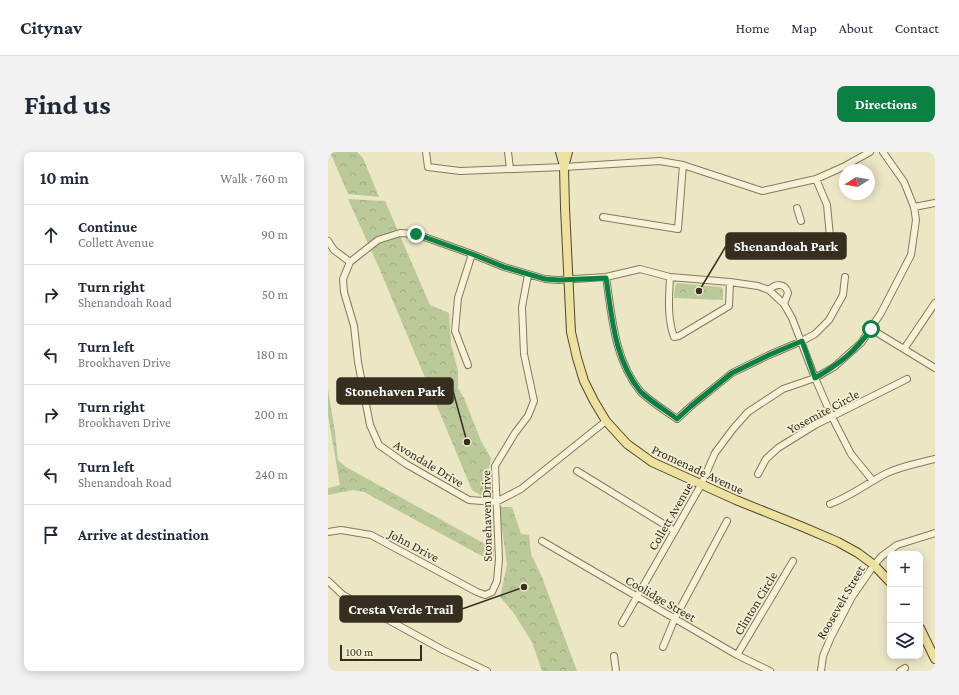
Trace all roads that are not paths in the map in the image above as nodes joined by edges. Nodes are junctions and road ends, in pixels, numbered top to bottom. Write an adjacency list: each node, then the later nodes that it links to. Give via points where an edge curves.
1 (426, 152): 9 (street, via 428,167 460,171)
2 (508, 152): 9 (street)
3 (560, 152): 8 (main road, Promenade Avenue)
4 (568, 152): 8 (main road, Promenade Avenue)
5 (870, 152): 10 (street)
6 (883, 152): 12 (street, Collett Avenue, via 904,182)
7 (683, 165): 8 (street, via 660,161); 10 (street, via 762,190); 14 (street, via 678,229)
8 (564, 167): 9 (street); 24 (main road, Promenade Avenue)
9 (510, 169)
10 (816, 179): 17 (street, via 827,205 830,247)
11 (935, 203): 12 (street)
12 (914, 207): 29 (street, Collett Avenue, via 916,220 911,255)
13 (796, 208): 15 (street)
14 (603, 217)
15 (801, 221)
16 (328, 241): 19 (street, via 334,250)
17 (810, 245)
18 (472, 254): 19 (street, via 416,234 400,233 378,240); 20 (street); 32 (street, via 458,298 455,330)
19 (350, 262): 37 (street, Avondale Drive, via 343,279 344,292 354,326)
20 (528, 275): 24 (street); 45 (street, Stonehaven Drive, via 522,307 524,354 534,401 528,416 495,466)
21 (670, 277): 23 (street, via 640,270); 25 (street); 25 (street, via 668,311 674,337 729,306)
22 (845, 277): 30 (street, via 843,295 829,320 815,334)
23 (606, 278): 24 (street); 30 (street, via 618,350 630,374 641,392 677,419 732,373)
24 (568, 280): 39 (main road, Promenade Avenue, via 571,332 577,358 584,381)
25 (730, 282): 26 (street)
26 (769, 290): 28 (street); 28 (street, via 773,286 785,287 788,293)
27 (935, 303): 31 (street)
28 (784, 304): 30 (street)
29 (871, 329): 31 (street); 34 (street, Collett Avenue, via 847,356)
30 (802, 341): 34 (street)
31 (904, 350): 33 (street)
32 (468, 365)
33 (935, 368)
34 (815, 378): 38 (street); 44 (street, Collett Avenue, via 784,389 748,412 715,453)
35 (907, 379): 38 (street, Yosemite Circle)
36 (415, 388): 37 (street, via 395,396)
37 (365, 401): 45 (street, Avondale Drive, via 370,425 379,445 406,464 469,500)
38 (832, 417): 42 (street, Yosemite Circle, via 778,448 766,459); 43 (street, via 851,454)
39 (606, 420): 44 (main road, Promenade Avenue, via 627,444 643,457); 45 (street, via 521,489)
40 (935, 459): 43 (street, via 902,467)
41 (577, 471): 48 (street)
42 (758, 474)
43 (873, 481): 46 (street, via 844,499)
44 (701, 485): 48 (street, Collett Avenue); 53 (main road, Promenade Avenue, via 838,542)
45 (496, 502): 56 (street, Stonehaven Drive, via 499,559 497,581 492,592)
46 (830, 504)
47 (727, 521): 58 (street)
48 (675, 531): 57 (street, Collett Avenue)
49 (328, 532): 56 (street, John Drive, via 341,530 371,535)
50 (935, 533): 53 (street, Roosevelt Street, via 897,545)
51 (542, 541): 57 (street, Coolidge Street)
52 (793, 561): 62 (street, Clinton Circle)
53 (874, 565): 54 (main road, Promenade Avenue); 68 (street, Roosevelt Street, via 852,597 831,637 823,656)
54 (887, 579)
55 (328, 581): 65 (street, via 343,595)
56 (485, 594)
57 (638, 597): 58 (street, Coolidge Street); 59 (street, Collett Avenue)
58 (675, 618): 61 (street); 62 (street, Coolidge Street)
59 (622, 623)
60 (923, 634): 64 (main road)
61 (663, 647)
62 (737, 655): 67 (street, Coolidge Street)
63 (614, 656): 66 (street)
64 (935, 659)
65 (487, 671)
66 (616, 671)
67 (770, 671)
68 (821, 671)

